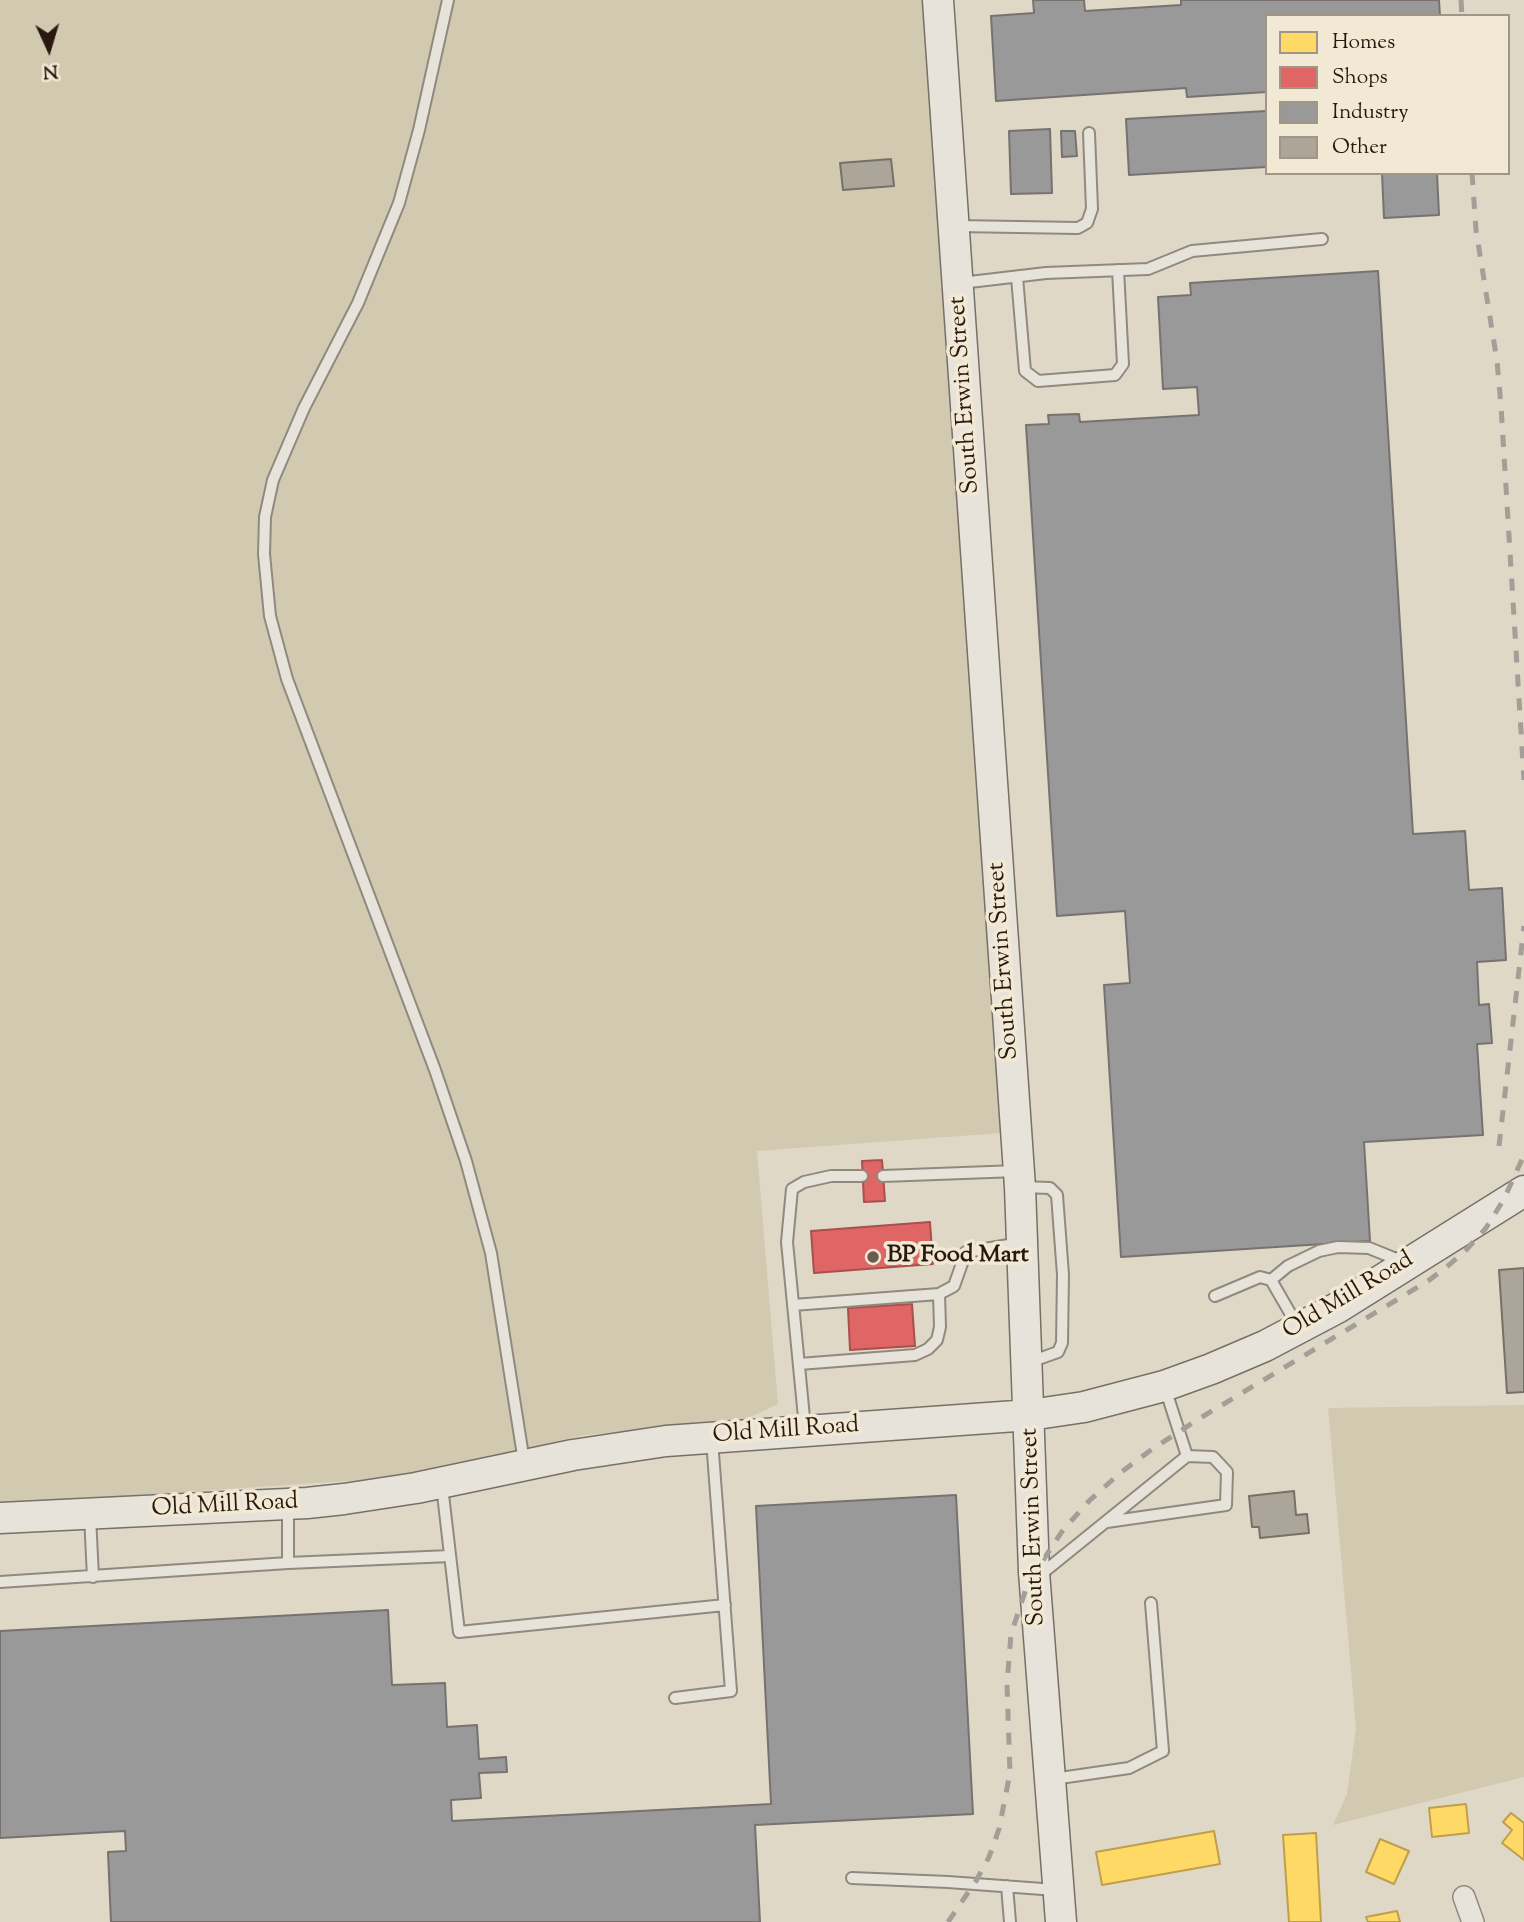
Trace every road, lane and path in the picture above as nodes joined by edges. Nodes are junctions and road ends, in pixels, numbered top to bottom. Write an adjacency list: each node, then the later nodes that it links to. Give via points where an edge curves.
1 (448, 0): 27 (lane, via 399,203 358,303 273,480 265,517 264,564 270,617 286,679 466,1161 491,1254)
2 (938, 0): 4 (street, South Erwin Street)
3 (1088, 133): 4 (lane, via 1092,209 1087,223 1078,228)
4 (954, 226): 8 (street, South Erwin Street)
5 (1322, 239): 6 (lane, via 1192,251 1148,269)
6 (1118, 270): 7 (lane); 7 (lane, via 1123,365 1115,375 1038,381 1025,371)
7 (1017, 277): 8 (lane)
8 (958, 283): 11 (street, South Erwin Street)
9 (862, 1176): 18 (lane, via 831,1176 793,1189 787,1242)
10 (883, 1177): 11 (lane)
11 (1020, 1179): 13 (street, South Erwin Street); 20 (lane, via 1050,1188 1057,1195 1063,1275 1062,1343 1058,1352)
12 (1524, 1191): 14 (street, Old Mill Road)
13 (1022, 1243): 16 (lane, via 966,1252 954,1286); 20 (street, South Erwin Street)
14 (1407, 1264): 15 (lane, via 1369,1248 1338,1247 1302,1259); 19 (street, Old Mill Road)
15 (1271, 1280): 17 (lane, via 1260,1277); 19 (lane)
16 (939, 1294): 18 (lane); 21 (lane, via 940,1327 937,1340 928,1349 915,1355)
17 (1215, 1296)
18 (793, 1305): 21 (lane)
19 (1299, 1329): 22 (street, Old Mill Road, via 1238,1359)
20 (1027, 1363): 23 (street, South Erwin Street)
21 (799, 1364): 24 (lane)
22 (1164, 1386): 23 (street, Old Mill Road, via 1084,1407); 26 (lane)
23 (1030, 1415): 24 (street, Old Mill Road); 36 (street, South Erwin Street)
24 (805, 1430): 25 (street, Old Mill Road)
25 (712, 1437): 27 (street, Old Mill Road); 39 (lane)
26 (1187, 1456): 32 (lane); 32 (lane, via 1213,1457 1227,1472 1226,1505)
27 (524, 1465): 28 (street, Old Mill Road)
28 (442, 1483): 29 (street, Old Mill Road); 33 (lane)
29 (288, 1504): 30 (street, Old Mill Road); 34 (lane)
30 (90, 1514): 31 (street, Old Mill Road); 35 (lane)
31 (0, 1518)
32 (1105, 1522): 36 (lane)
33 (450, 1556): 34 (lane); 39 (lane, via 459,1632)
34 (288, 1563): 35 (lane)
35 (93, 1577): 37 (lane)
36 (1035, 1580): 41 (street, South Erwin Street)
37 (0, 1582)
38 (1151, 1603): 41 (lane, via 1163,1751 1129,1768)
39 (725, 1605): 40 (lane, via 732,1691)
40 (675, 1698)
41 (1050, 1780): 44 (street, South Erwin Street)
42 (852, 1878): 43 (lane)
43 (1007, 1886): 44 (lane); 46 (lane)
44 (1059, 1890): 47 (street, South Erwin Street)
45 (1464, 1898): 48 (street)
46 (1010, 1922)
47 (1061, 1922)
48 (1473, 1922)

